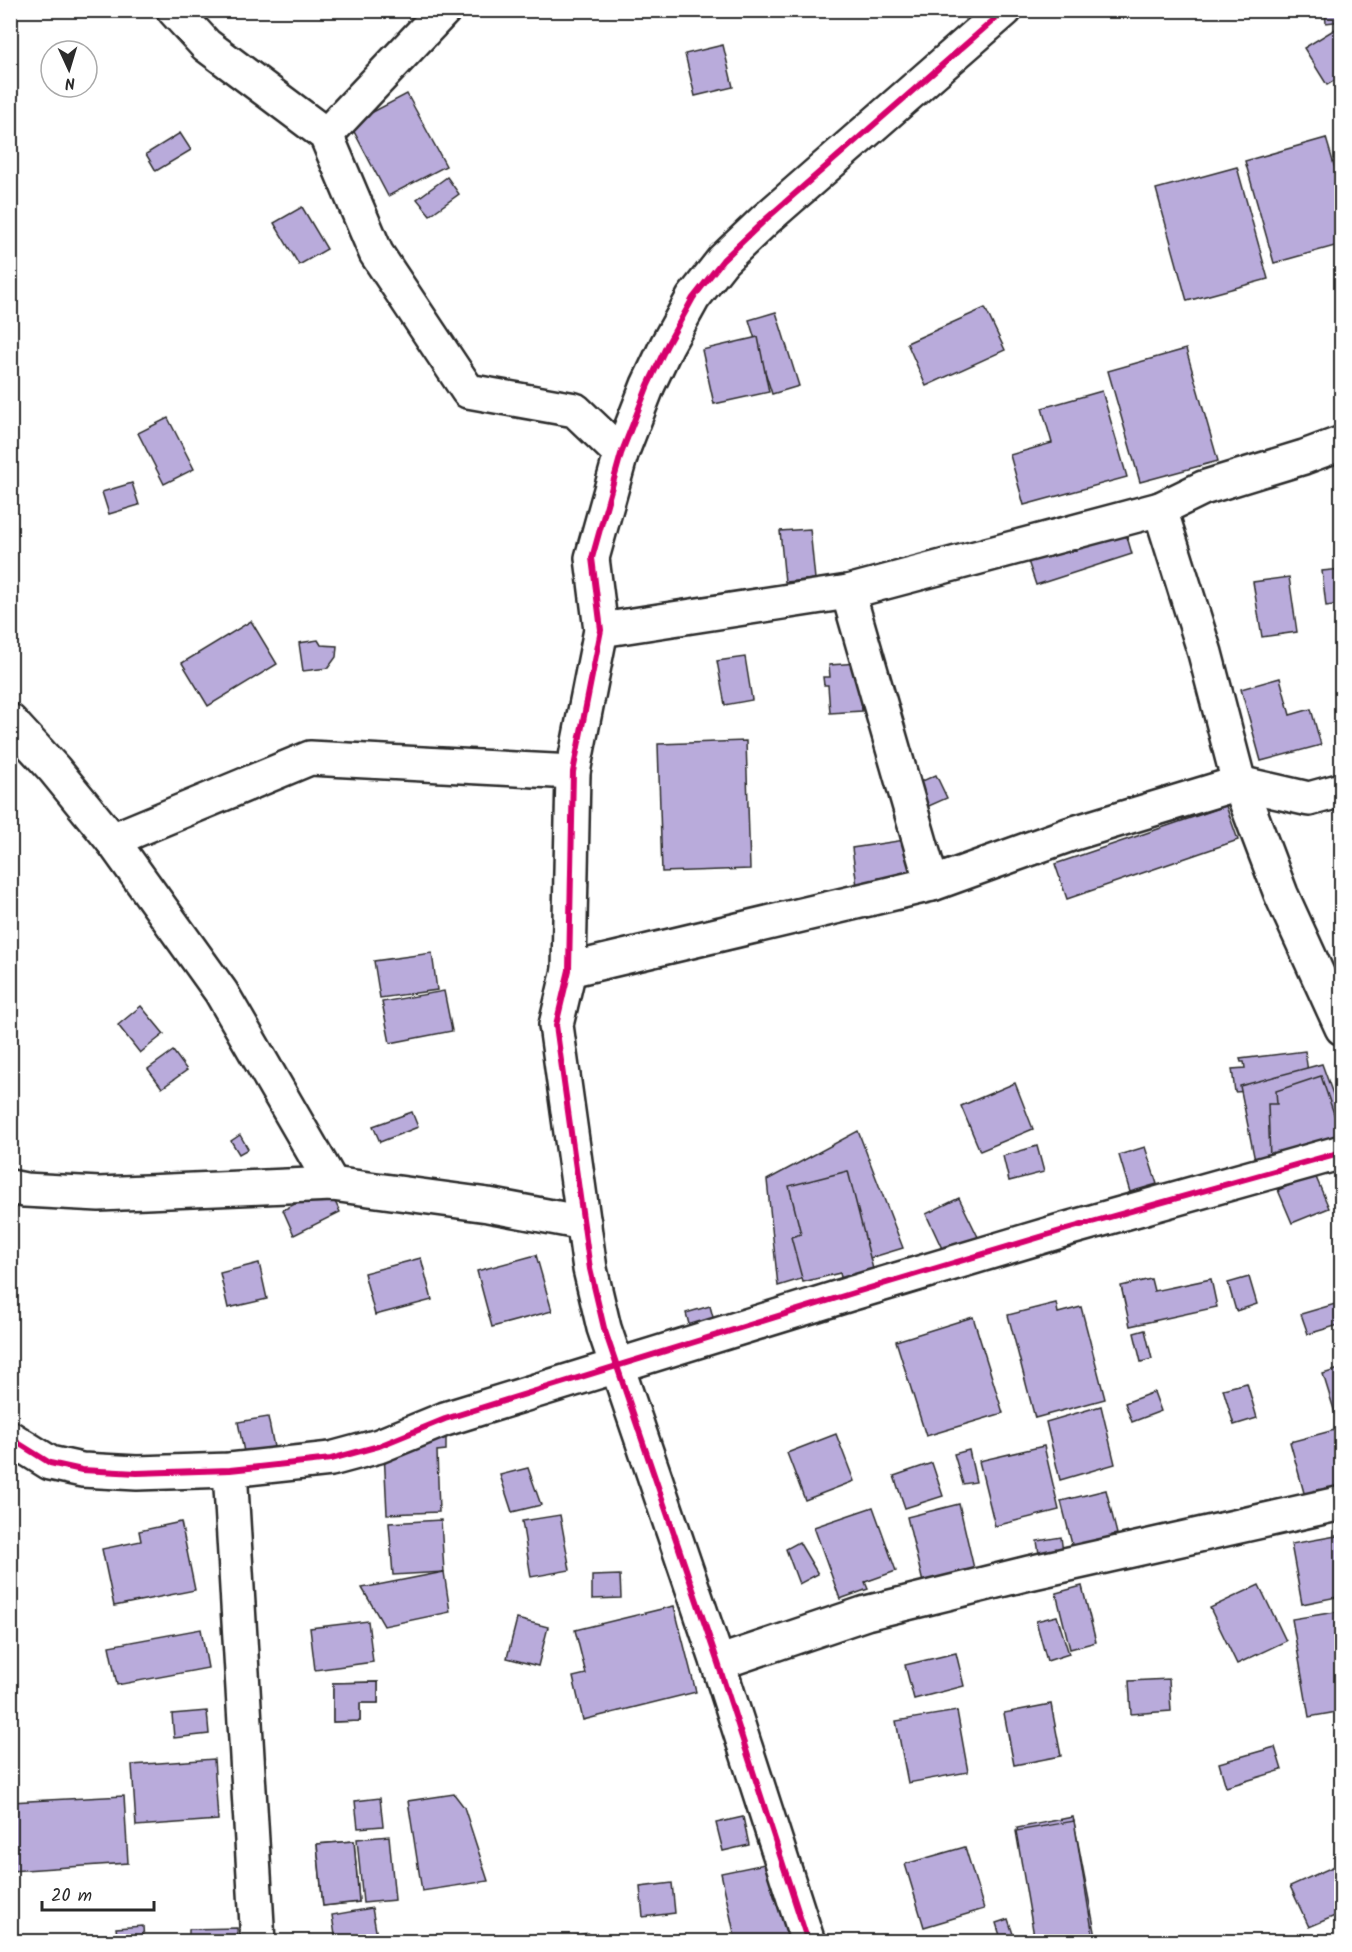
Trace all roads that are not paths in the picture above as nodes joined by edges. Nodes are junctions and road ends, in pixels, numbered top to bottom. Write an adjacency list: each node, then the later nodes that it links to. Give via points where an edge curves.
1 (174, 10): 4 (street, via 206,45)
2 (444, 10): 4 (street)
3 (1005, 10): 6 (street, via 723,260 693,298 667,345)
4 (326, 135): 6 (street, via 376,253 468,391 575,410)
5 (1341, 443): 7 (street, via 1203,489)
6 (621, 454): 9 (street, via 592,558)
7 (1160, 509): 8 (street); 12 (street, via 1205,653)
8 (848, 592): 9 (street); 15 (street)
9 (601, 630): 11 (street)
10 (10, 721): 14 (street)
11 (573, 772): 14 (street, via 310,758); 16 (street)
12 (1239, 783): 13 (street, via 1309,798); 15 (street, via 1071,834); 17 (street, via 1281,894)
13 (1341, 790)
14 (111, 840): 19 (street, via 221,992)
15 (932, 884): 16 (street)
16 (569, 970): 21 (street, via 555,1025)
17 (1341, 1028)
18 (1341, 1152): 22 (street, via 1067,1229)
19 (332, 1184): 20 (street, via 99,1194); 21 (street, via 488,1205)
20 (10, 1187)
21 (584, 1223): 22 (street, via 590,1269)
22 (617, 1366): 24 (street, via 445,1419 380,1446 331,1459); 26 (street)
23 (10, 1438): 24 (street, via 50,1463 82,1470)
24 (230, 1470): 27 (street)
25 (1341, 1503): 26 (street, via 866,1613)
26 (718, 1663): 28 (street)
27 (258, 1941)
28 (808, 1941)

